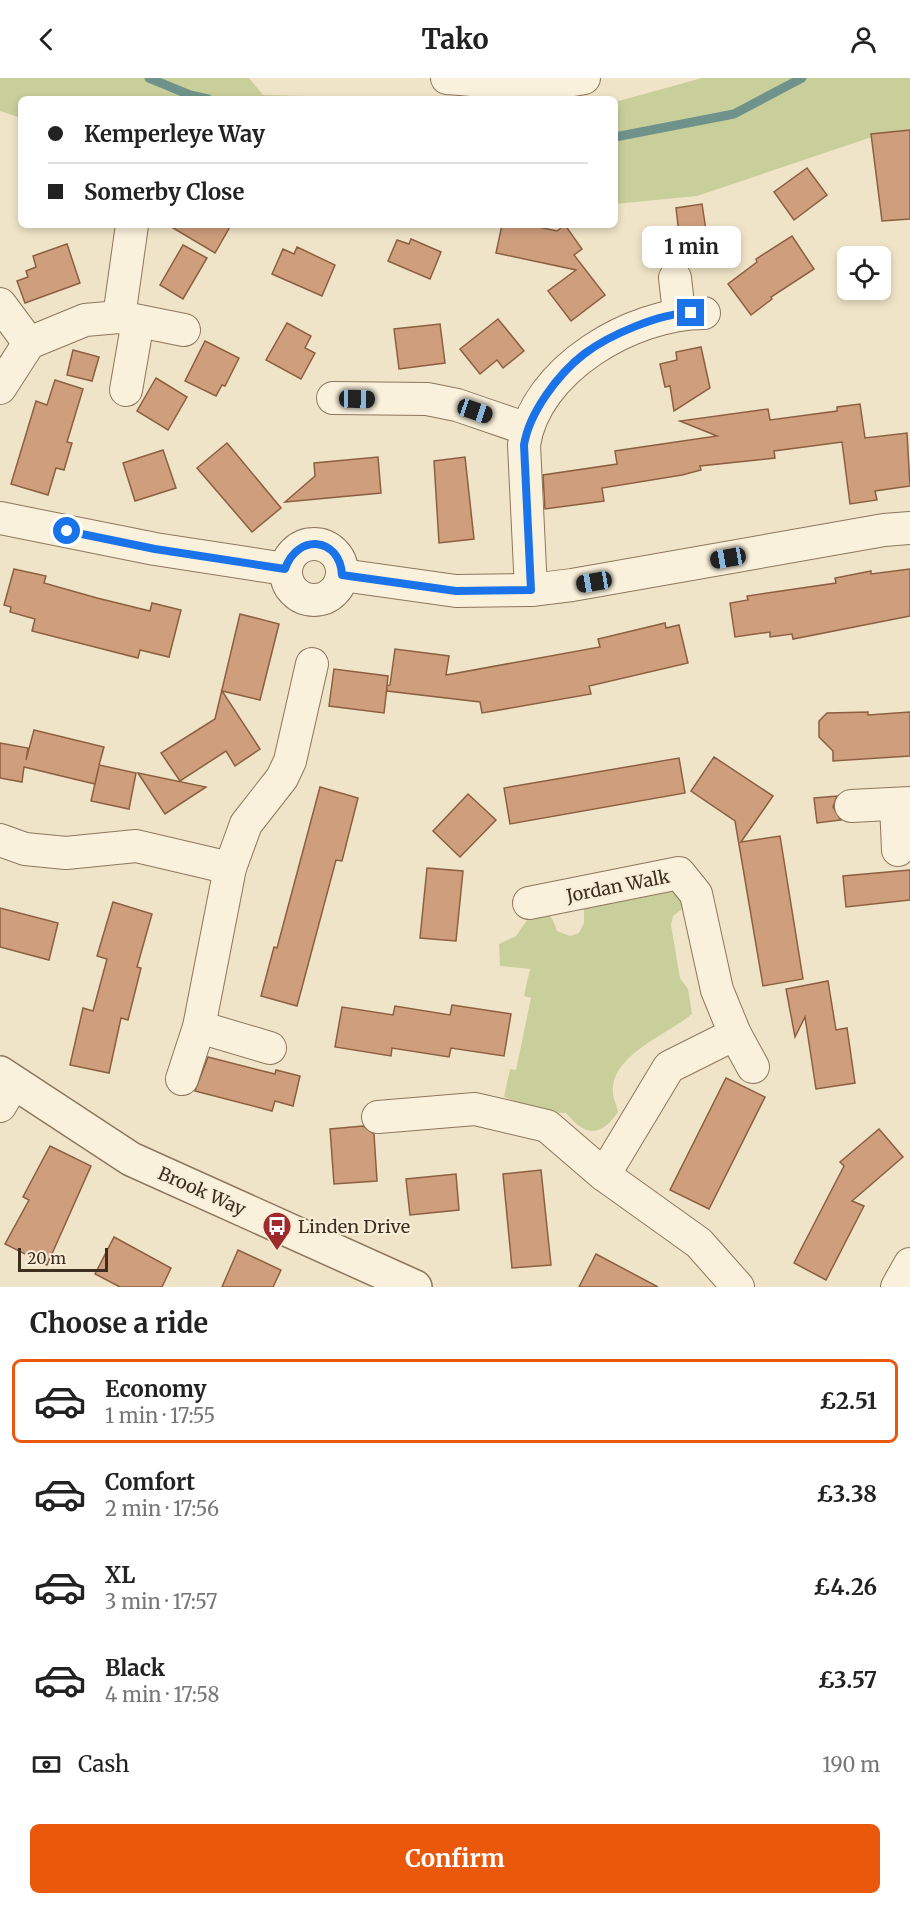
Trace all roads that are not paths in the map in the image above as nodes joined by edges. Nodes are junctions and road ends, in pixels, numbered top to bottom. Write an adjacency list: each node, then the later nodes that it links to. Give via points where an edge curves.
1 (447, 78): 2 (street, via 487,82)
2 (584, 78)
3 (132, 228): 6 (street)
4 (675, 278): 12 (street, via 691,313 651,321 584,354 552,388)
5 (0, 304): 8 (street)
6 (128, 319): 7 (street); 8 (street, via 85,320); 10 (street)
7 (184, 330)
8 (29, 342): 9 (street)
9 (0, 388)
10 (126, 390)
11 (333, 398): 12 (street, via 427,399)
12 (527, 429): 15 (street, via 524,445)
13 (0, 518): 15 (street, via 155,549 285,569 296,550 317,544 336,554 342,564 342,575 456,591)
14 (910, 528): 15 (street)
15 (531, 590)
16 (312, 664): 21 (street, via 303,764 282,778 246,824)
17 (903, 803): 18 (street); 20 (street)
18 (850, 806)
19 (0, 840): 21 (street, via 26,849 66,853 136,846)
20 (897, 850)
21 (230, 868): 23 (street)
22 (529, 903): 24 (street, Jordan Walk, via 679,873 696,894 717,990)
23 (199, 1028): 25 (street); 27 (street)
24 (735, 1034): 26 (street, Jordan Walk); 30 (street, via 669,1067)
25 (270, 1048)
26 (753, 1067)
27 (182, 1079)
28 (4, 1087): 32 (street, Brook Way, via 131,1159)
29 (378, 1117): 30 (street, via 475,1109 547,1126)
30 (604, 1174): 33 (street, via 699,1243)
31 (910, 1263): 34 (street)
32 (415, 1287)
33 (738, 1287)
34 (897, 1287)

